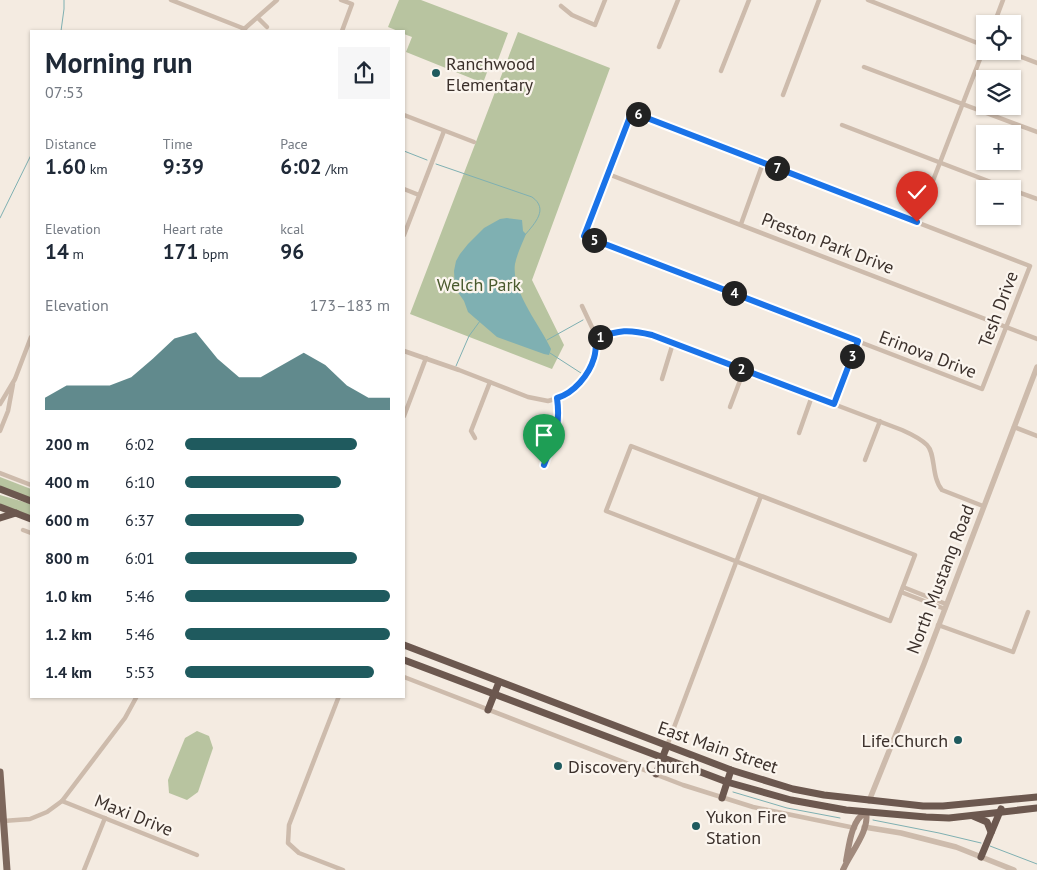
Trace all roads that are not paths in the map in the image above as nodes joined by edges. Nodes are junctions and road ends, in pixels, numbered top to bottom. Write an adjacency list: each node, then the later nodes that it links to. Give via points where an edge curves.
1 (171, 0): 14 (street)
2 (277, 0): 12 (street)
3 (341, 0): 15 (street, via 352,4)
4 (604, 0): 10 (street, via 595,25)
5 (678, 0): 17 (street)
6 (749, 0): 22 (street)
7 (819, 0): 23 (street)
8 (868, 0): 16 (street)
9 (1003, 0): 11 (street)
10 (561, 6)
11 (997, 15)
12 (258, 18): 13 (street); 14 (street)
13 (267, 27)
14 (243, 30)
15 (342, 30)
16 (976, 42)
17 (659, 47)
18 (1021, 57): 20 (street)
19 (980, 60): 24 (street)
20 (1037, 63)
21 (864, 67): 24 (street)
22 (721, 71)
23 (783, 95)
24 (963, 103): 28 (street); 30 (street)
25 (405, 115): 27 (street)
26 (842, 125): 30 (street)
27 (444, 131): 29 (street); 36 (street)
28 (1037, 132)
29 (474, 142)
30 (940, 162): 33 (street); 38 (street)
31 (763, 163): 32 (street, via 634,113); 38 (street); 39 (street)
32 (608, 174): 39 (street, Preston Park Drive); 46 (street, Erinova Drive, via 584,236)
33 (987, 180)
34 (405, 189): 36 (street)
35 (1021, 193): 37 (street)
36 (419, 195): 40 (street)
37 (1037, 200)
38 (917, 222): 42 (street, Tesh Drive, via 1030,266)
39 (741, 224): 42 (street, Preston Park Drive)
40 (405, 232)
41 (582, 306): 43 (street)
42 (1006, 327): 45 (street, Preston Park Drive); 55 (street, Tesh Drive)
43 (596, 338): 47 (street, via 632,330); 57 (street, via 595,357 585,378)
44 (30, 339): 52 (street)
45 (1037, 339)
46 (858, 341): 55 (street, Erinova Drive); 59 (street)
47 (673, 343): 51 (street); 53 (street)
48 (405, 351): 49 (street)
49 (426, 358): 54 (street); 63 (street)
50 (1037, 367): 65 (street, North Mustang Road)
51 (744, 370): 56 (street); 60 (street)
52 (14, 379): 58 (street); 62 (street)
53 (662, 379)
54 (490, 382): 57 (street, via 540,400); 69 (street, via 471,431)
55 (982, 390)
56 (812, 396): 59 (street); 67 (street)
57 (557, 398): 71 (street, via 558,427)
58 (0, 404)
59 (834, 404): 64 (street)
60 (730, 407)
61 (0, 410): 62 (street)
62 (7, 413): 66 (street)
63 (405, 413)
64 (880, 421): 70 (street); 77 (street, via 915,436 928,446 938,486 942,490)
65 (1014, 428): 68 (street); 77 (street, North Mustang Road)
66 (0, 431)
67 (798, 433)
68 (1037, 436)
69 (475, 438)
70 (865, 460)
71 (544, 465)
72 (0, 473): 73 (street)
73 (30, 486)
74 (0, 489): 76 (highway)
75 (761, 496): 84 (street); 84 (street, via 631,446 609,503 606,511); 85 (street, via 915,555)
76 (30, 501)
77 (983, 506): 86 (street, North Mustang Road)
78 (0, 507): 79 (highway)
79 (16, 513): 80 (highway); 81 (highway)
80 (0, 518)
81 (30, 519)
82 (23, 530): 83 (street)
83 (30, 533)
84 (736, 562): 85 (street, via 890,621); 97 (street)
85 (902, 589): 86 (street)
86 (945, 606): 88 (street, North Mustang Road)
87 (1028, 612): 88 (street, via 1013,652)
88 (938, 625): 107 (street, North Mustang Road)
89 (405, 645): 92 (highway, East Main Street)
90 (405, 660): 93 (highway, East Main Street)
91 (405, 677): 96 (street)
92 (499, 682): 93 (highway); 97 (highway, East Main Street)
93 (494, 694): 96 (highway); 98 (highway, East Main Street)
94 (136, 698): 108 (street, via 125,718)
95 (338, 698): 125 (street, via 289,824 288,843 300,853)
96 (488, 710): 101 (street)
97 (666, 746): 98 (highway); 99 (highway, East Main Street)
98 (662, 757): 101 (highway); 102 (highway, East Main Street)
99 (731, 770): 102 (highway); 107 (highway, East Main Street, via 793,789)
100 (0, 772): 103 (main road)
101 (656, 774): 105 (street)
102 (727, 782): 105 (highway); 112 (highway, East Main Street, via 791,800)
103 (1, 789): 109 (main road)
104 (1037, 797): 106 (highway, East Main Street)
105 (722, 798): 118 (street)
106 (1018, 799): 107 (highway, East Main Street, via 943,806); 113 (highway)
107 (870, 800): 112 (highway)
108 (62, 801): 115 (street, Maxi Drive); 116 (street, via 30,819)
109 (1, 803): 116 (main road)
110 (1037, 808): 111 (highway, East Main Street)
111 (1018, 809): 113 (highway, East Main Street); 119 (highway, via 1003,816)
112 (866, 812): 114 (highway, East Main Street, via 926,818); 117 (main road); 118 (main road, via 859,815)
113 (998, 812): 114 (highway, East Main Street); 119 (highway)
114 (970, 816): 119 (highway, via 987,822)
115 (105, 818): 120 (street, Maxi Drive); 124 (street)
116 (3, 821): 123 (main road)
117 (864, 826): 121 (street, via 956,847); 122 (main road, via 858,844)
118 (855, 828): 122 (main road)
119 (991, 832): 121 (highway)
120 (197, 855)
121 (981, 857): 127 (street)
122 (846, 861): 126 (main road)
123 (7, 870)
124 (84, 870)
125 (343, 870)
126 (843, 870)
127 (1014, 870)

